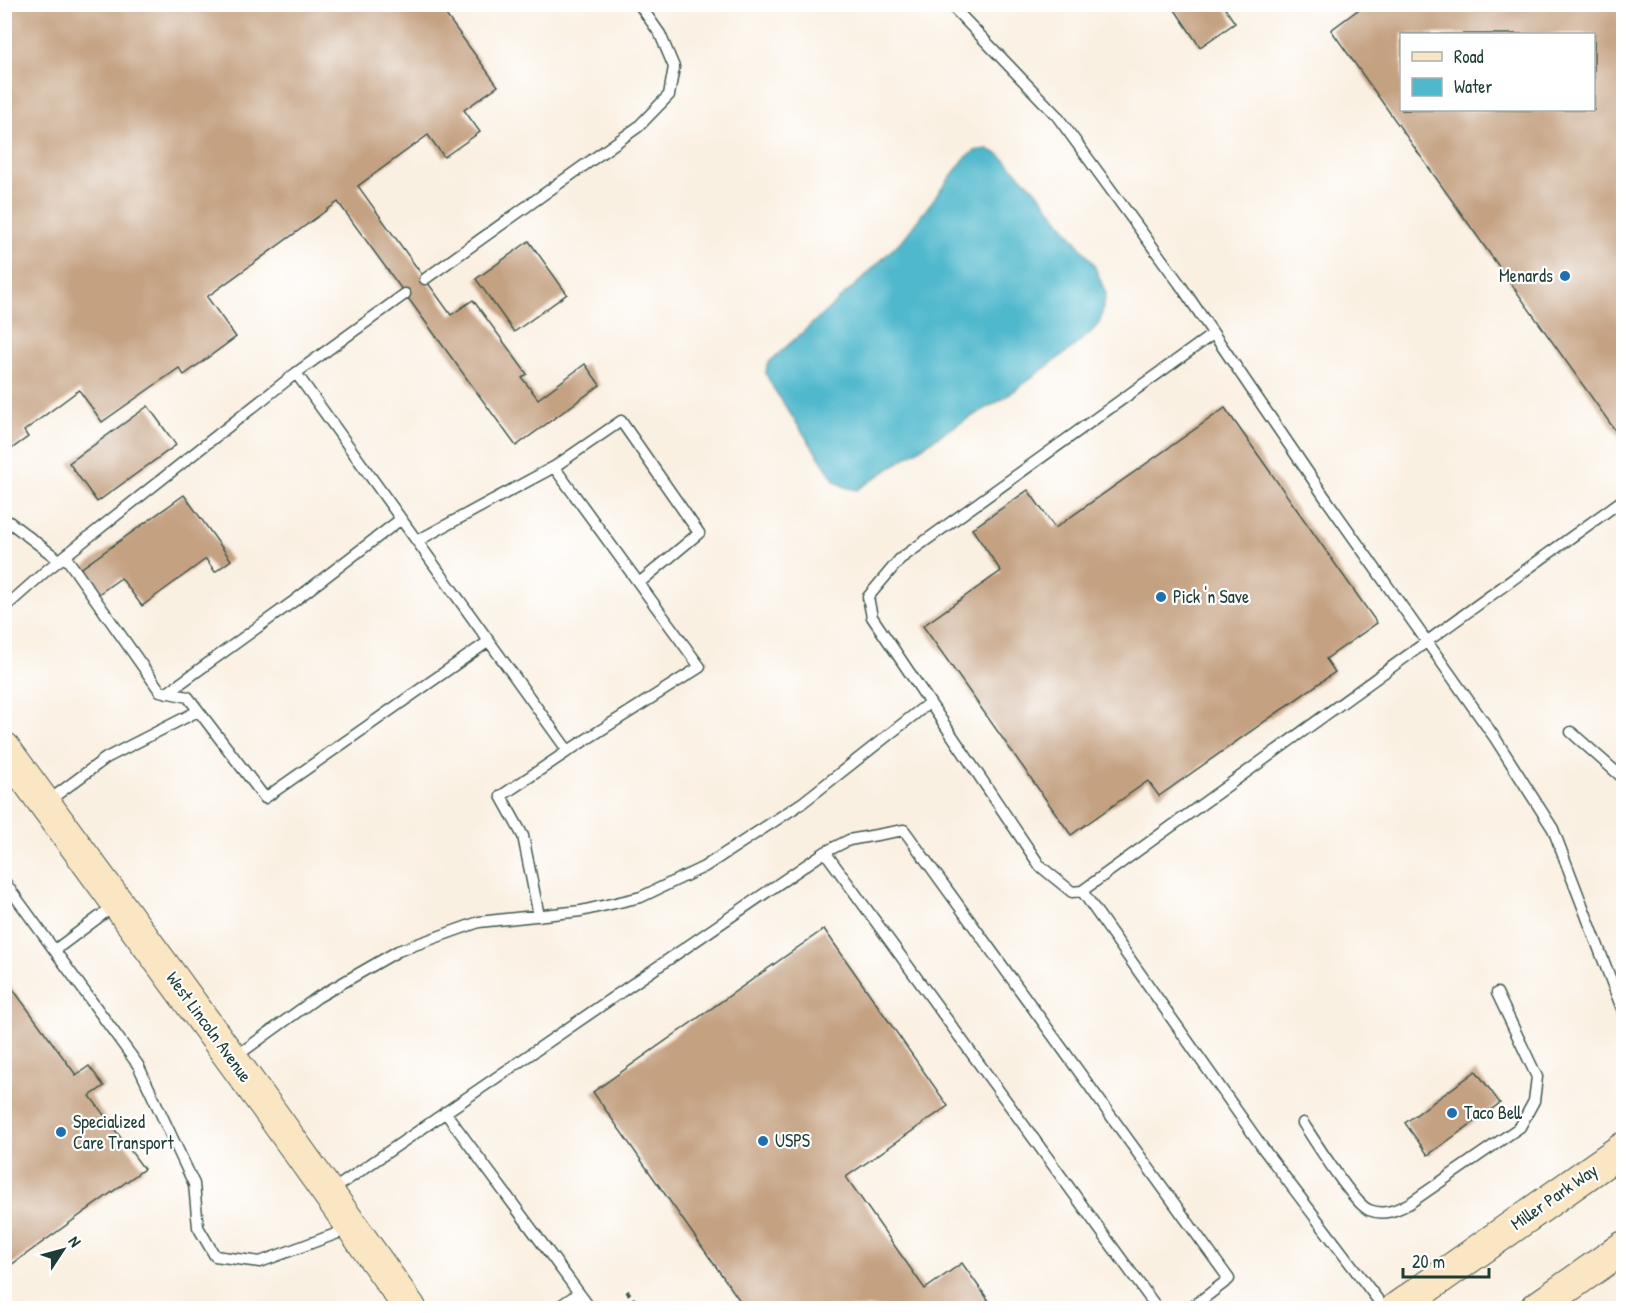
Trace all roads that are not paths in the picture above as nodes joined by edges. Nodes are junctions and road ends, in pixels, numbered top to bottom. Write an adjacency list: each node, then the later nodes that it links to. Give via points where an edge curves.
1 (639, 4): 3 (lane, via 660,34 674,67 669,95 638,127)
2 (950, 4): 5 (lane, via 1058,116)
3 (425, 279)
4 (405, 294): 6 (lane)
5 (1213, 334): 16 (lane); 18 (lane, via 900,559 868,597 872,617)
6 (296, 373): 9 (lane); 12 (lane)
7 (554, 467): 11 (lane); 13 (lane); 13 (lane, via 621,421 699,533)
8 (1623, 499): 16 (lane)
9 (401, 519): 11 (lane); 17 (lane)
10 (4, 520): 12 (lane)
11 (417, 541): 15 (lane)
12 (62, 558): 14 (lane); 17 (lane, via 160,691)
13 (639, 583): 22 (lane, via 700,667)
14 (4, 608)
15 (489, 641): 19 (lane, via 265,798); 22 (lane)
16 (1425, 641): 27 (lane); 32 (lane, via 1495,738 1553,829)
17 (167, 693): 19 (lane, via 188,697)
18 (929, 703): 27 (lane, via 1040,866 1072,892); 29 (lane, via 802,803 704,867 641,897)
19 (198, 711): 24 (lane, via 106,758)
20 (1572, 732): 23 (lane)
21 (4, 748): 24 (main road, West Lincoln Avenue)
22 (568, 751): 29 (lane, via 501,796 522,836)
23 (1623, 779)
24 (45, 804): 28 (main road, West Lincoln Avenue)
25 (825, 852): 34 (lane); 44 (lane); 45 (lane, via 849,840 904,830 1229,1279)
26 (4, 881): 30 (lane)
27 (1083, 891): 46 (lane, via 1265,1151)
28 (118, 903): 30 (lane); 33 (main road, West Lincoln Avenue)
29 (539, 916): 33 (lane, via 479,922 398,951 318,997)
30 (54, 950): 38 (lane, via 138,1065 194,1185 198,1227 215,1256 260,1262)
31 (1497, 993): 35 (lane, via 1537,1077 1534,1101 1520,1127 1410,1203 1391,1213 1368,1210 1349,1191)
32 (1623, 1014)
33 (232, 1059): 37 (main road, West Lincoln Avenue)
34 (445, 1112): 37 (lane); 40 (lane)
35 (1303, 1123)
36 (1623, 1148): 47 (main road, Miller Park Way)
37 (328, 1193): 38 (main road, West Lincoln Avenue)
38 (353, 1227): 41 (main road, West Lincoln Avenue)
39 (1623, 1247): 48 (main road)
40 (579, 1293): 42 (lane); 43 (lane)
41 (410, 1308)
42 (557, 1308)
43 (590, 1308)
44 (1157, 1308)
45 (1191, 1308)
46 (1384, 1308)
47 (1397, 1308)
48 (1537, 1308)

